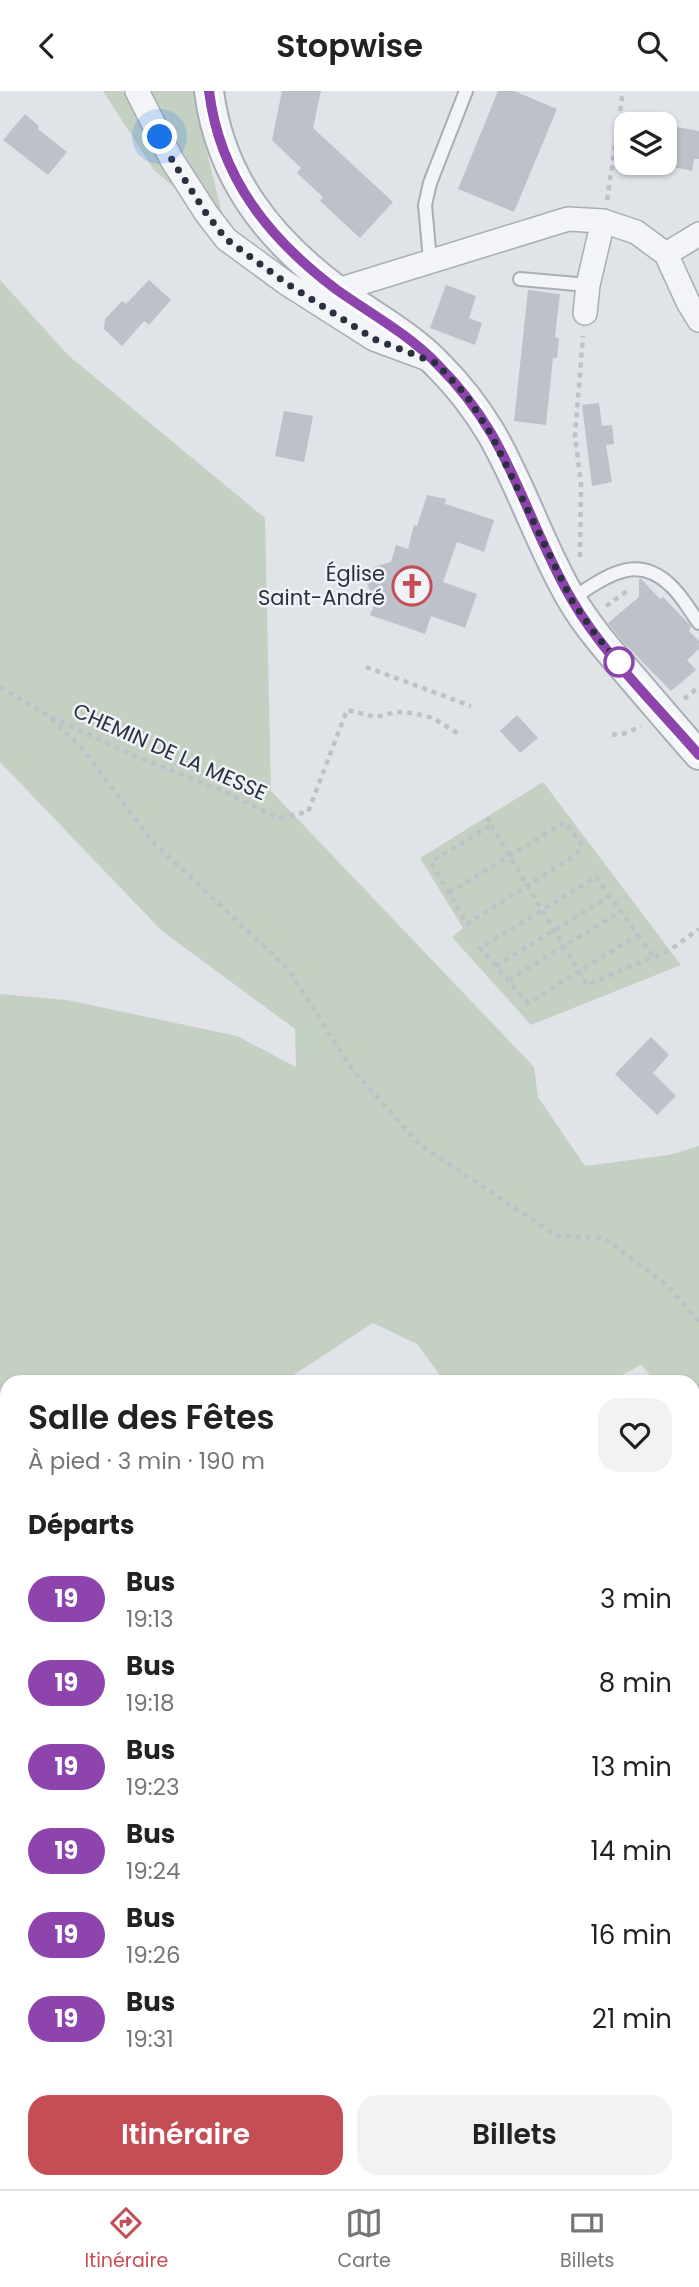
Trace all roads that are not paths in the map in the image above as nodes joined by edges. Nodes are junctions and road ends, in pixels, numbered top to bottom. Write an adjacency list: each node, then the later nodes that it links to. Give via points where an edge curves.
1 (137, 91): 13 (street, via 172,160 226,239 374,339)
2 (209, 91): 10 (street, via 222,146 258,215 289,250)
3 (466, 91): 7 (lane, via 425,205)
4 (603, 221): 6 (street, via 636,232); 7 (street, via 568,219); 9 (street)
5 (699, 233): 6 (street)
6 (666, 254): 12 (street)
7 (430, 260): 10 (street)
8 (520, 279): 9 (lane)
9 (588, 285): 11 (street)
10 (338, 290): 13 (street)
11 (585, 313)
12 (699, 320)
13 (436, 363): 14 (street, via 466,395 491,434)
14 (571, 599): 15 (lane, via 610,575 632,568 650,571 670,585); 16 (street, via 595,634)
15 (699, 623)
16 (699, 755)

